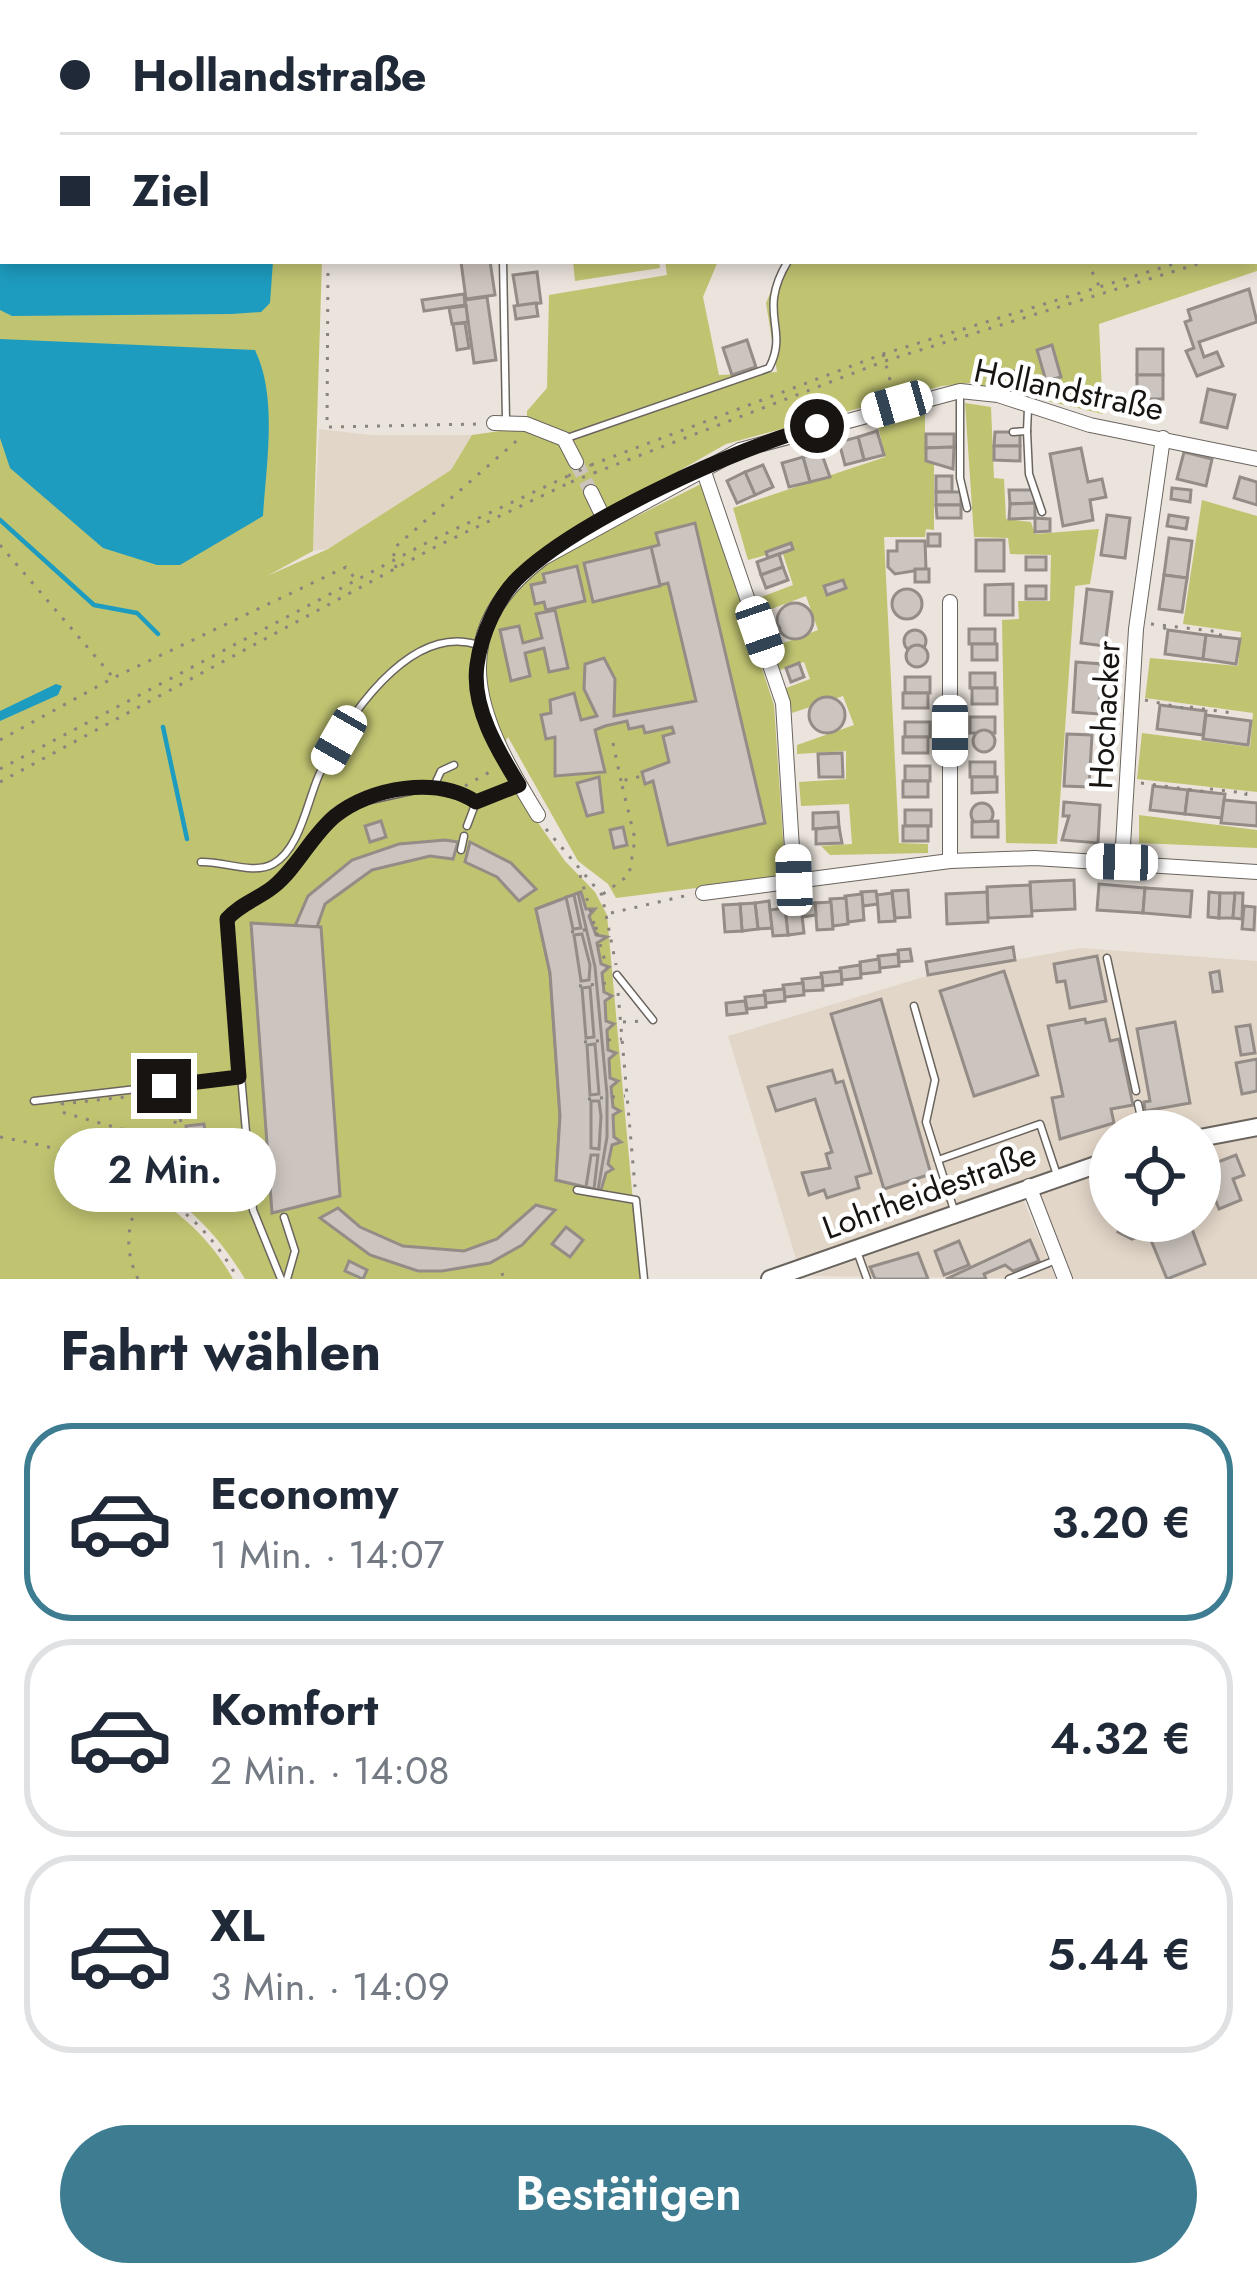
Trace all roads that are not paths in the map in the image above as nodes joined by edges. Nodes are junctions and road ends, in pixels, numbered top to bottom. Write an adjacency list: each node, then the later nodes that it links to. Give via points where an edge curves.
1 (502, 264): 5 (lane)
2 (787, 264): 9 (lane, via 770,303 778,350 769,368)
3 (960, 391): 4 (street, Hollandstraße); 12 (street, Hollandstraße, via 777,437); 14 (lane)
4 (1028, 405): 6 (lane); 8 (street, Hollandstraße)
5 (500, 423): 9 (street)
6 (1027, 430): 7 (lane); 15 (lane)
7 (1013, 432)
8 (1163, 438): 10 (street, Hollandstraße); 29 (street, Hochacker, via 1137,623)
9 (564, 439): 11 (street)
10 (1257, 459)
11 (578, 468)
12 (703, 469): 16 (street, Hollandstraße); 31 (street, via 783,703)
13 (591, 492): 16 (street)
14 (967, 508)
15 (1042, 512)
16 (605, 521): 18 (street, Hollandstraße, via 519,576)
17 (950, 602): 27 (street)
18 (482, 646): 20 (street, Hollandstraße, via 479,697); 28 (lane, via 444,640 379,686 320,773 286,856 268,868)
19 (454, 765): 21 (lane)
20 (519, 785): 22 (lane); 23 (street, Hollandstraße)
21 (434, 786): 22 (lane); 37 (lane, via 352,804 275,886 227,919)
22 (476, 802): 24 (lane)
23 (538, 815)
24 (467, 826)
25 (464, 836): 26 (lane)
26 (461, 850)
27 (950, 861): 29 (street); 31 (street)
28 (201, 862)
29 (1122, 862): 30 (street)
30 (1257, 872)
31 (794, 880): 32 (street)
32 (703, 893)
33 (1107, 958): 38 (lane)
34 (617, 975): 36 (lane)
35 (914, 1006): 44 (lane, via 935,1080 926,1122)
36 (653, 1020)
37 (239, 1077): 39 (lane); 53 (lane, via 256,1226)
38 (1136, 1091)
39 (34, 1101)
40 (1138, 1104): 41 (lane)
41 (1139, 1110)
42 (1257, 1127): 43 (street)
43 (1221, 1134)
44 (938, 1160): 46 (lane, via 1040,1124); 49 (lane)
45 (1089, 1166): 46 (street, Lohrheidestraße)
46 (1058, 1176): 47 (street, Lohrheidestraße)
47 (1029, 1186): 49 (street, Lohrheidestraße); 52 (street)
48 (577, 1190): 54 (lane, via 636,1200)
49 (955, 1214): 51 (street, Lohrheidestraße)
50 (284, 1217): 53 (lane, via 295,1251)
51 (855, 1249): 55 (street, Lohrheidestraße); 56 (lane)
52 (1058, 1259): 57 (lane); 58 (street)
53 (284, 1279)
54 (644, 1279)
55 (770, 1279)
56 (867, 1279)
57 (1009, 1279)
58 (1066, 1279)

